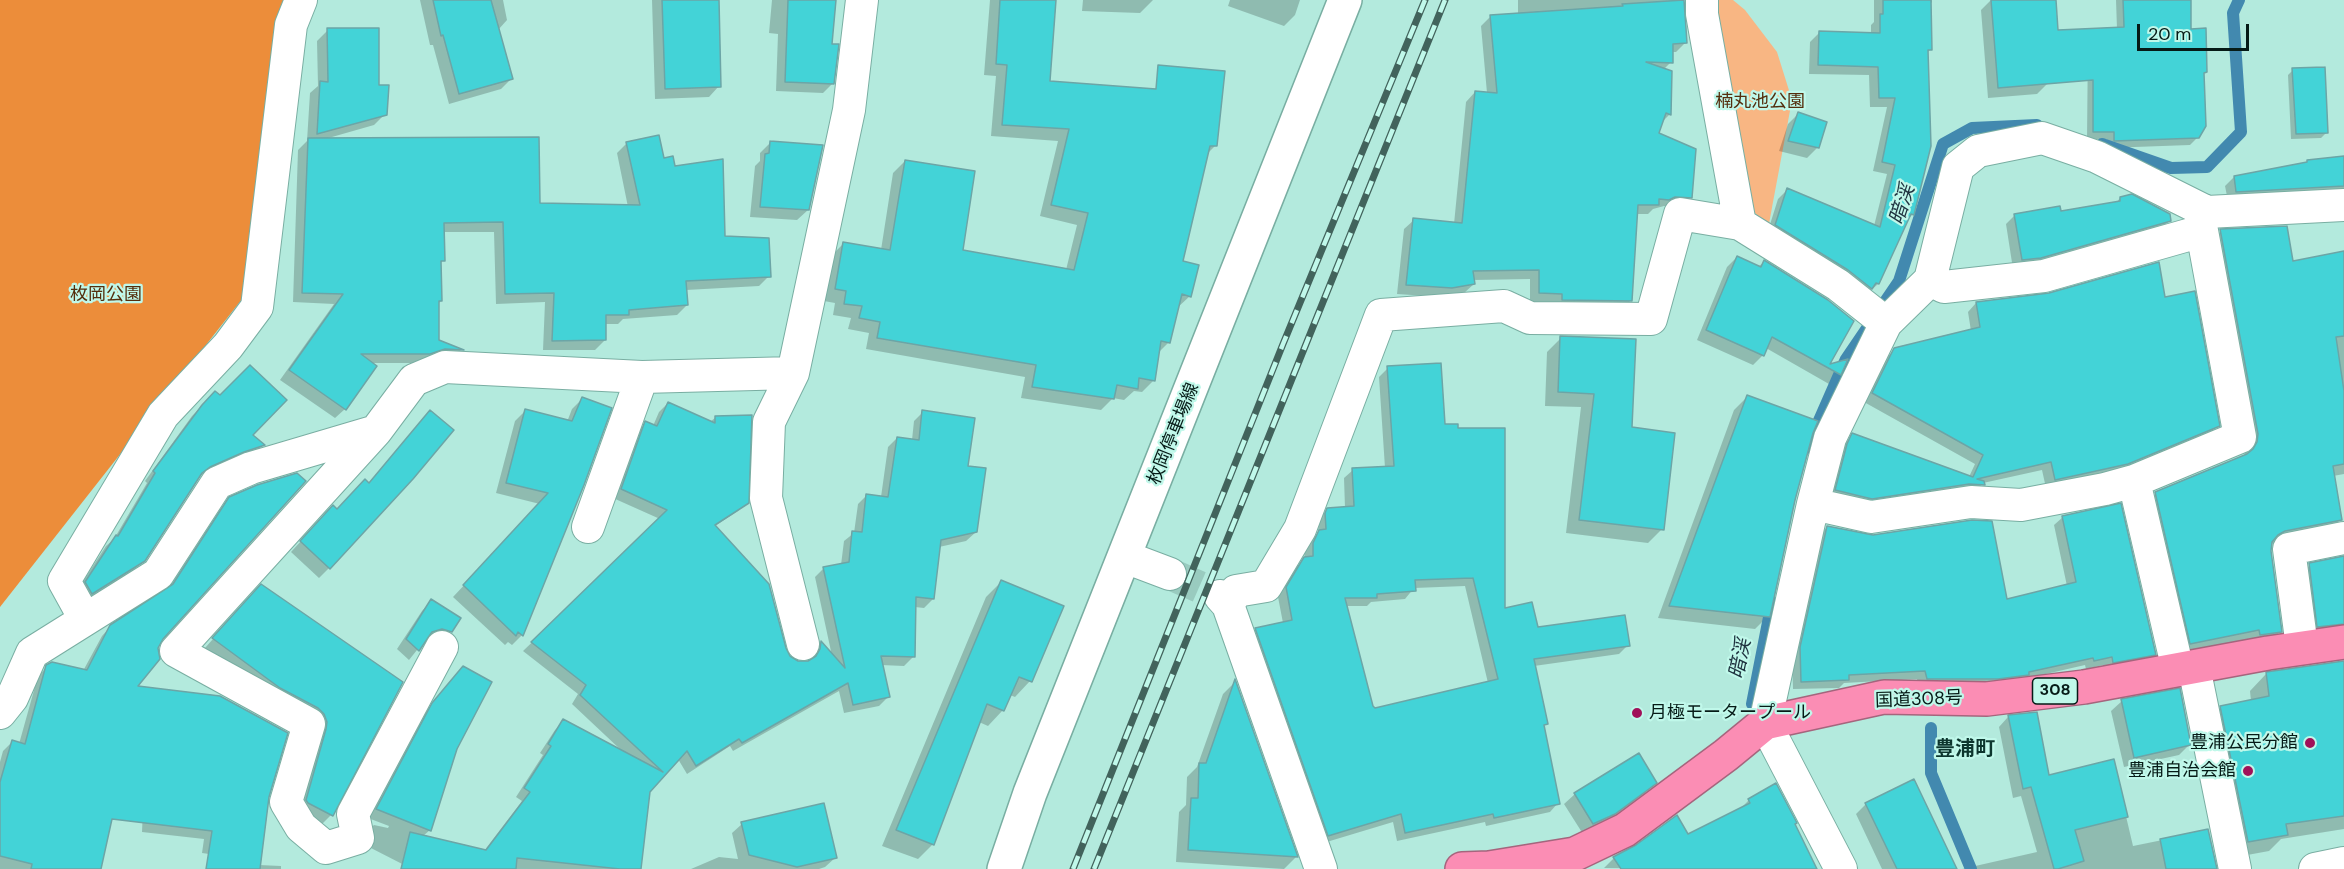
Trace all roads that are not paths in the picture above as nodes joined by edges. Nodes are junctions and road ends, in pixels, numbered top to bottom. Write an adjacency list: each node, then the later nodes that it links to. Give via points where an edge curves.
1 (301, 0): 19 (street, via 291,25 257,308 228,346 163,415 64,581)
2 (862, 0): 10 (street, via 849,110)
3 (1345, 0): 17 (main road, 枚岡停車場線)
4 (1702, 0): 7 (street)
5 (2344, 206): 6 (street)
6 (2204, 222): 8 (street, via 2044,276 1944,287); 8 (street, via 2097,157 2042,138 1978,150 1958,167); 13 (street, via 2240,437)
7 (1740, 224): 9 (street, via 1838,285); 29 (street, via 1680,214 1651,319 1530,318 1504,306 1381,315 1300,529 1266,586 1236,591 1224,600)
8 (1930, 280): 9 (street)
9 (1885, 322): 14 (street, via 1830,438)
10 (793, 373): 11 (street); 21 (street, via 769,422 766,498)
11 (642, 377): 12 (street, via 445,367 414,380); 15 (street)
12 (376, 431): 19 (street, via 251,468 217,483 158,574); 22 (street, via 176,651 309,724 286,802 301,827 326,848 358,838 353,814)
13 (2134, 481): 14 (street, via 2021,505 1971,502 1871,517); 24 (street)
14 (1813, 504): 26 (street)
15 (588, 527)
16 (2344, 538): 23 (street, via 2289,549)
17 (1125, 557): 18 (street); 28 (main road, 枚岡停車場線, via 1030,793)
18 (1170, 574)
19 (85, 619): 25 (street, via 32,653 12,698)
20 (2344, 642): 23 (highway, 国道308号 / 308)
21 (803, 644)
22 (442, 647)
23 (2302, 647): 24 (highway, 国道308号 / 308)
24 (2186, 668): 26 (highway, 国道308号 / 308, via 2084,687 1987,699 1884,697); 32 (street)
25 (0, 713)
26 (1765, 723): 30 (highway, 国道308号 / 308, via 1615,835 1575,854); 31 (street)
27 (2344, 863): 33 (street)
28 (1005, 869)
29 (1321, 869)
30 (1462, 869)
31 (1841, 869)
32 (2235, 869)
33 (2315, 869)

